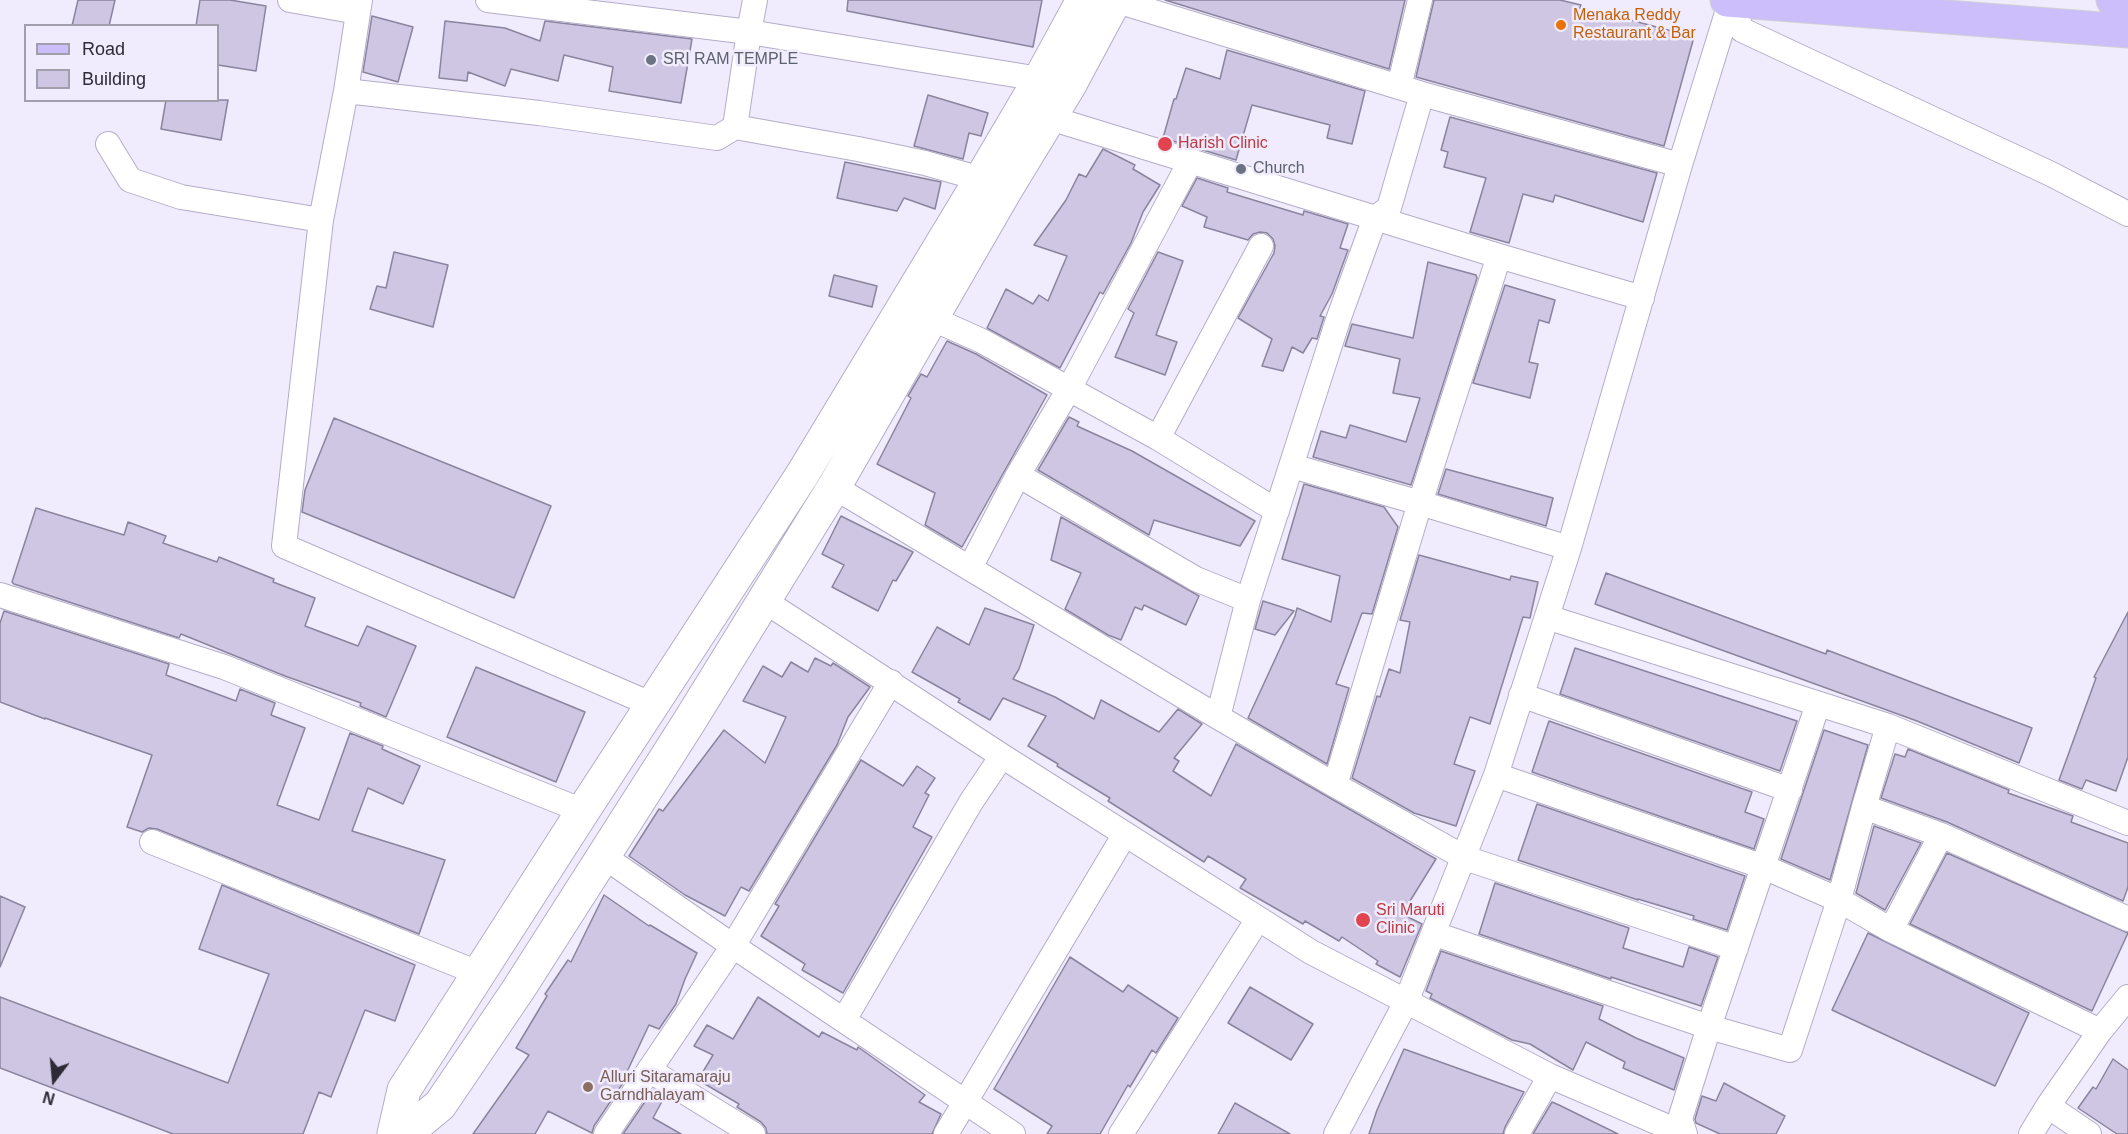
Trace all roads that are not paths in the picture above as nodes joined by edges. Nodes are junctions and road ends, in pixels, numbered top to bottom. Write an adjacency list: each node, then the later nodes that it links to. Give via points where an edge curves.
1 (290, 0): 10 (street)
2 (488, 0): 12 (street)
3 (755, 0): 12 (street)
4 (1083, 0): 13 (main road)
5 (1114, 0): 14 (street); 17 (main road)
6 (1420, 0): 14 (street)
7 (1729, 0): 11 (main road); 21 (street); 23 (street, via 1742,30)
8 (2113, 0): 9 (main road)
9 (2128, 1)
10 (359, 6): 15 (street)
11 (2128, 31)
12 (749, 32): 13 (street); 18 (street)
13 (1040, 79): 22 (main road)
14 (1399, 87): 16 (street)
15 (346, 91): 18 (street, via 717,138); 25 (street)
16 (1422, 94): 21 (street); 24 (street, via 1389,208)
17 (1050, 118): 20 (street); 29 (main road)
18 (735, 127): 22 (street, via 858,149)
19 (108, 144): 25 (street, via 130,180 181,197)
20 (1191, 160): 24 (street); 30 (street)
21 (1680, 165): 28 (street)
22 (981, 179): 46 (main road, via 802,475)
23 (2128, 214)
24 (1375, 218): 27 (street); 32 (street)
25 (321, 220): 46 (street, via 284,546)
26 (1261, 246): 31 (street)
27 (1499, 256): 28 (street); 35 (street)
28 (1642, 298): 37 (street)
29 (933, 319): 30 (street); 34 (main road)
30 (1069, 388): 31 (street); 33 (street)
31 (1158, 438): 36 (street)
32 (1292, 466): 35 (street); 36 (street)
33 (1018, 475): 38 (street); 41 (street, via 1196,579)
34 (834, 487): 38 (street); 40 (main road)
35 (1420, 503): 37 (street); 51 (street)
36 (1277, 512): 41 (street)
37 (1569, 548): 42 (street)
38 (970, 568): 47 (street)
39 (0, 595): 54 (street, via 224,668)
40 (763, 600): 43 (street); 59 (main road)
41 (1248, 600): 47 (street)
42 (1547, 617): 44 (street); 45 (street)
43 (891, 682): 49 (street); 67 (street)
44 (1521, 695): 50 (street); 52 (street)
45 (1818, 704): 48 (street); 52 (street)
46 (653, 705): 54 (main road)
47 (1218, 717): 51 (street)
48 (1888, 726): 53 (street); 55 (street)
49 (1002, 756): 56 (street); 72 (street)
50 (1496, 775): 60 (street); 61 (street)
51 (1335, 785): 60 (street)
52 (1790, 790): 61 (street)
53 (1864, 807): 57 (street); 62 (street)
54 (583, 811): 69 (main road)
55 (2128, 823)
56 (1125, 834): 63 (street); 77 (street)
57 (1941, 836): 64 (street); 65 (street)
58 (152, 842): 69 (street)
59 (603, 856): 67 (street); 80 (main road, via 440,1105)
60 (1465, 858): 66 (street); 68 (street)
61 (1764, 867): 62 (street); 68 (street)
62 (1839, 900): 65 (street); 73 (street, via 1790,1050)
63 (1258, 919): 71 (street); 85 (street)
64 (2128, 919)
65 (1891, 930): 74 (street)
66 (1435, 934): 71 (street); 73 (street)
67 (733, 946): 72 (street); 75 (street)
68 (1736, 948): 73 (street)
69 (478, 973): 79 (main road, via 404,1090)
70 (2128, 997): 74 (street)
71 (1406, 1002): 76 (street); 86 (street)
72 (844, 1020): 77 (street)
73 (1708, 1028): 88 (street, via 1680,1119)
74 (2100, 1031): 78 (street)
75 (649, 1070): 81 (street); 82 (street)
76 (1550, 1076): 87 (street); 88 (street)
77 (964, 1102): 83 (street); 84 (street)
78 (2048, 1106): 89 (street); 90 (street)
79 (394, 1134)
80 (405, 1134)
81 (606, 1134)
82 (753, 1134)
83 (946, 1134)
84 (1013, 1134)
85 (1121, 1134)
86 (1336, 1134)
87 (1516, 1134)
88 (1685, 1134)
89 (2031, 1134)
90 (2089, 1134)

